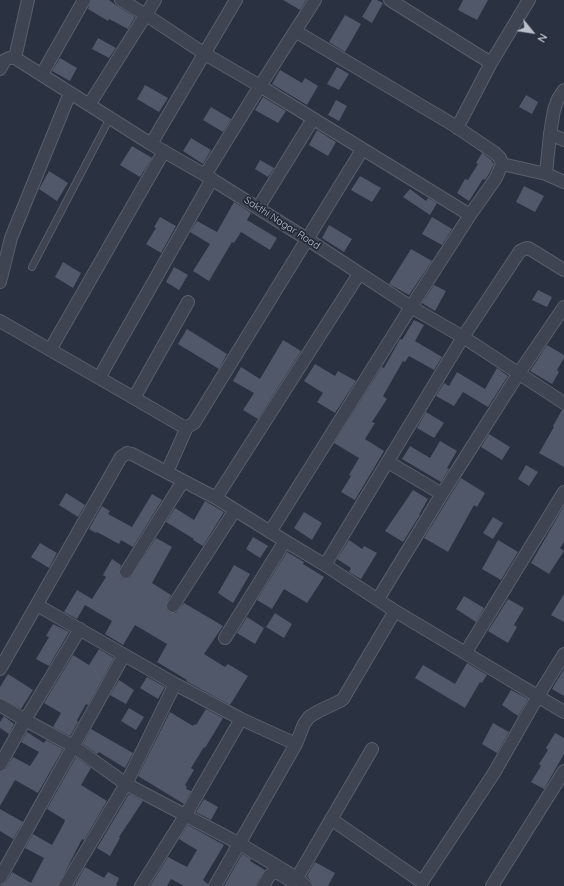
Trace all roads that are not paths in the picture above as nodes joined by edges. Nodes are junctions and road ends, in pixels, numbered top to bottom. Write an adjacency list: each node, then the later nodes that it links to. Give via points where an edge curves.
1 (28, 0): 12 (street)
2 (84, 0): 15 (street)
3 (120, 0): 9 (street)
4 (155, 0): 9 (street)
5 (236, 0): 11 (street)
6 (315, 0): 10 (street)
7 (390, 0): 13 (street)
8 (528, 0): 13 (street)
9 (146, 15): 11 (street); 19 (street)
10 (295, 31): 16 (street); 22 (street)
11 (205, 54): 16 (street); 25 (street)
12 (8, 56): 14 (street); 15 (street, Sakthi Nagar Road)
13 (492, 63): 22 (street)
14 (0, 69)
15 (42, 74): 18 (street, Sakthi Nagar Road)
16 (260, 86): 21 (street); 30 (street)
17 (564, 90): 23 (street, via 554,110)
18 (70, 93): 19 (street, Sakthi Nagar Road); 38 (street, via 11,238)
19 (89, 106): 20 (street, Sakthi Nagar Road)
20 (110, 118): 25 (street, Sakthi Nagar Road); 35 (lane)
21 (313, 119): 26 (street); 32 (street)
22 (457, 128): 28 (street, via 495,153)
23 (550, 134): 24 (street); 29 (street)
24 (564, 140)
25 (152, 144): 27 (street, Sakthi Nagar Road)
26 (362, 150): 33 (street); 34 (street)
27 (164, 151): 30 (street, Sakthi Nagar Road); 44 (street)
28 (502, 164): 29 (street); 33 (street, via 496,178)
29 (546, 174): 31 (street)
30 (209, 177): 32 (street, Sakthi Nagar Road); 46 (street)
31 (564, 182)
32 (258, 208): 34 (street, Sakthi Nagar Road)
33 (470, 215): 40 (street)
34 (307, 239): 37 (street, Sakthi Nagar Road); 49 (street, via 194,423)
35 (32, 267)
36 (564, 270): 43 (street, via 530,249 520,251)
37 (359, 274): 40 (street, Sakthi Nagar Road); 55 (street)
38 (0, 282)
39 (188, 302): 47 (street)
40 (411, 307): 43 (street, Sakthi Nagar Road); 57 (street)
41 (564, 307): 45 (street)
42 (0, 321): 44 (street)
43 (463, 337): 45 (street, Sakthi Nagar Road); 50 (street)
44 (50, 350): 46 (street)
45 (520, 373): 48 (street, Sakthi Nagar Road); 54 (street)
46 (99, 378): 47 (street)
47 (134, 398): 49 (street)
48 (564, 403)
49 (188, 427): 51 (street)
50 (388, 462): 54 (street); 59 (street)
51 (167, 472): 52 (street); 62 (street, via 132,454 126,453 121,457)
52 (183, 481): 55 (street); 60 (street)
53 (564, 492): 67 (street)
54 (442, 494): 61 (street)
55 (216, 498): 56 (street)
56 (235, 510): 57 (street); 63 (street)
57 (270, 532): 58 (street)
58 (284, 541): 59 (street); 66 (street)
59 (325, 565): 61 (street)
60 (126, 572)
61 (378, 599): 64 (street)
62 (37, 604): 65 (street); 70 (street)
63 (173, 606)
64 (395, 611): 67 (street); 77 (street, via 343,699 309,717)
65 (80, 629): 69 (street); 76 (street)
66 (225, 638)
67 (466, 652): 72 (street)
68 (564, 654): 72 (street)
69 (124, 655): 71 (street); 78 (street)
70 (0, 669)
71 (175, 684): 75 (street); 82 (street)
72 (538, 696): 74 (street); 88 (street, via 494,773)
73 (0, 705): 76 (street)
74 (564, 712)
75 (241, 719): 77 (street); 83 (street)
76 (25, 720): 78 (street); 80 (street)
77 (296, 744): 85 (street)
78 (73, 746): 82 (street); 86 (street)
79 (372, 749): 84 (street)
80 (0, 766)
81 (564, 772): 93 (street)
82 (126, 784): 83 (street); 89 (street)
83 (185, 816): 85 (street); 90 (street)
84 (331, 820): 87 (street); 88 (street)
85 (240, 844): 87 (street); 91 (street)
86 (0, 878)
87 (301, 882): 92 (street, via 273,873)
88 (423, 885)
89 (65, 886)
90 (141, 886)
91 (215, 886)
92 (263, 886)
93 (492, 886)

